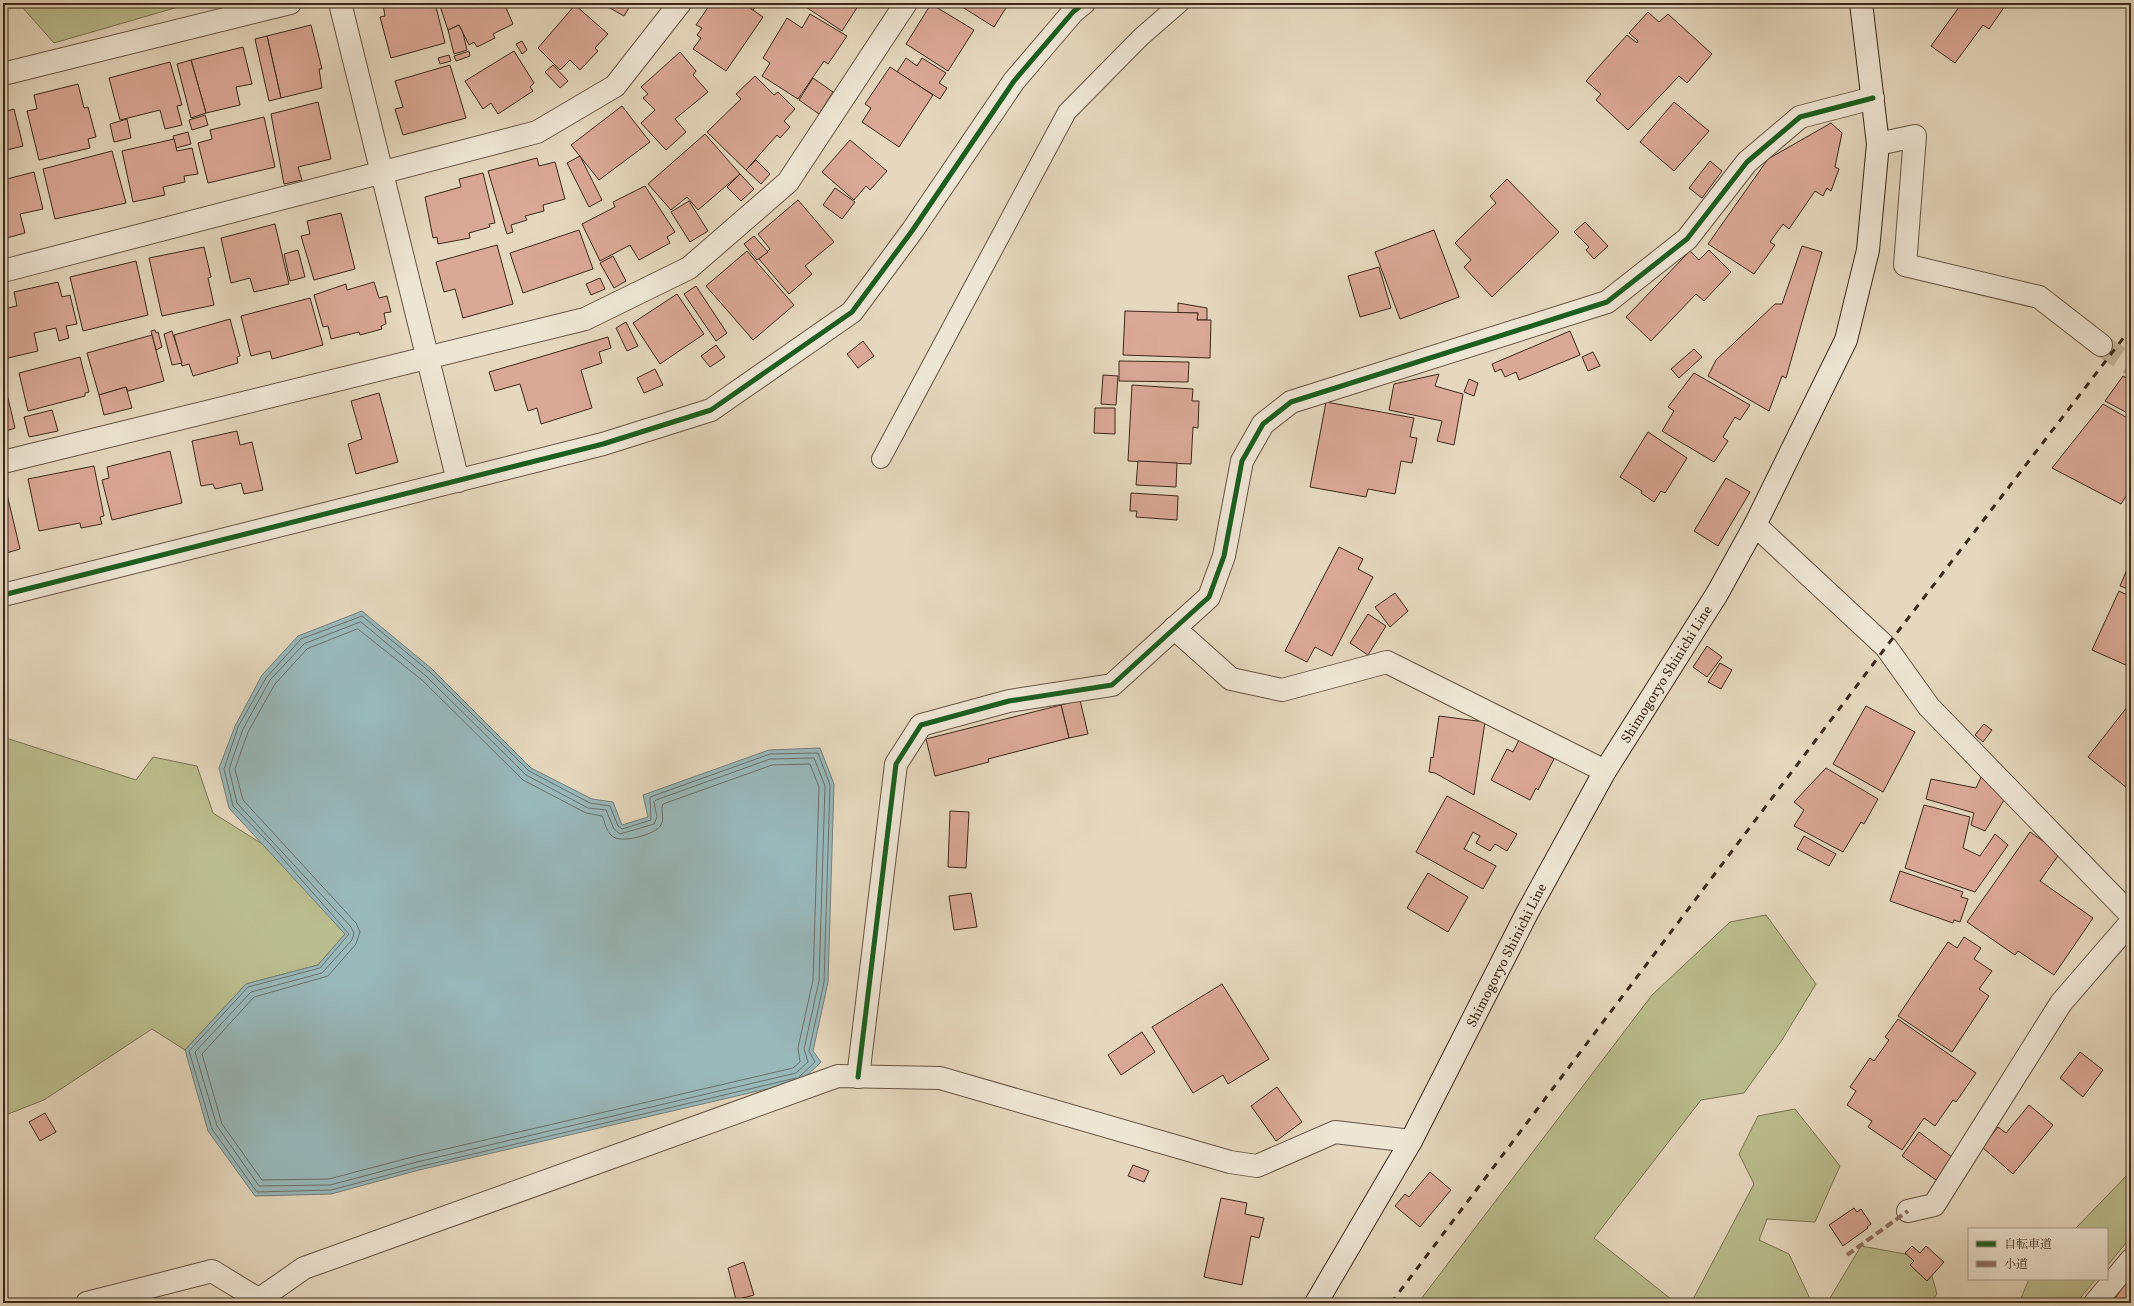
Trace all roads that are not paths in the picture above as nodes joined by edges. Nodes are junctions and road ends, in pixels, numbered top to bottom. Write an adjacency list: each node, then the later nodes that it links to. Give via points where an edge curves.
1 (290, 3): 8 (street)
2 (340, 3): 11 (street)
3 (680, 3): 11 (street, via 615,86 537,132)
4 (906, 3): 14 (street, via 788,182 689,268 585,318)
5 (1084, 3): 17 (street, via 1072,12 1014,81 912,231 852,312 711,410 603,444)
6 (1180, 3): 15 (lane, via 1141,37 1067,112)
7 (1861, 3): 9 (street, Shimogoryo Shinichi Line)
8 (3, 74)
9 (1873, 98): 10 (street, Shimogoryo Shinichi Line); 20 (street, via 1800,118 1747,162 1688,239 1607,302 1291,402 1263,424 1242,461 1224,556 1209,597)
10 (1878, 144): 13 (street, via 1915,136 1905,265 2039,297); 18 (street, Shimogoryo Shinichi Line, via 1868,250 1846,340)
11 (382, 174): 12 (street); 14 (street)
12 (3, 271)
13 (2101, 345)
14 (428, 359): 16 (street); 17 (street)
15 (881, 459)
16 (3, 462)
17 (458, 480): 19 (street)
18 (1755, 525): 21 (street, Shimogoryo Shinichi Line, via 1717,594); 22 (street, via 1886,647 1929,706)
19 (3, 595)
20 (1174, 628): 21 (street, via 1231,680 1282,690 1387,662); 24 (street, via 1112,685 1009,701 920,725 896,764)
21 (1605, 771): 25 (street, Shimogoryo Shinichi Line, via 1527,913)
22 (2131, 915)
23 (2131, 922): 26 (street, via 2061,1003 1934,1205)
24 (858, 1077): 25 (street, via 940,1078 1230,1162 1257,1166 1335,1132); 28 (street, via 838,1076 304,1268)
25 (1411, 1141): 30 (street, Shimogoryo Shinichi Line)
26 (1908, 1211)
27 (2131, 1260): 31 (street)
28 (256, 1301): 29 (street, via 212,1271)
29 (87, 1303)
30 (1316, 1303)
31 (2095, 1303)

